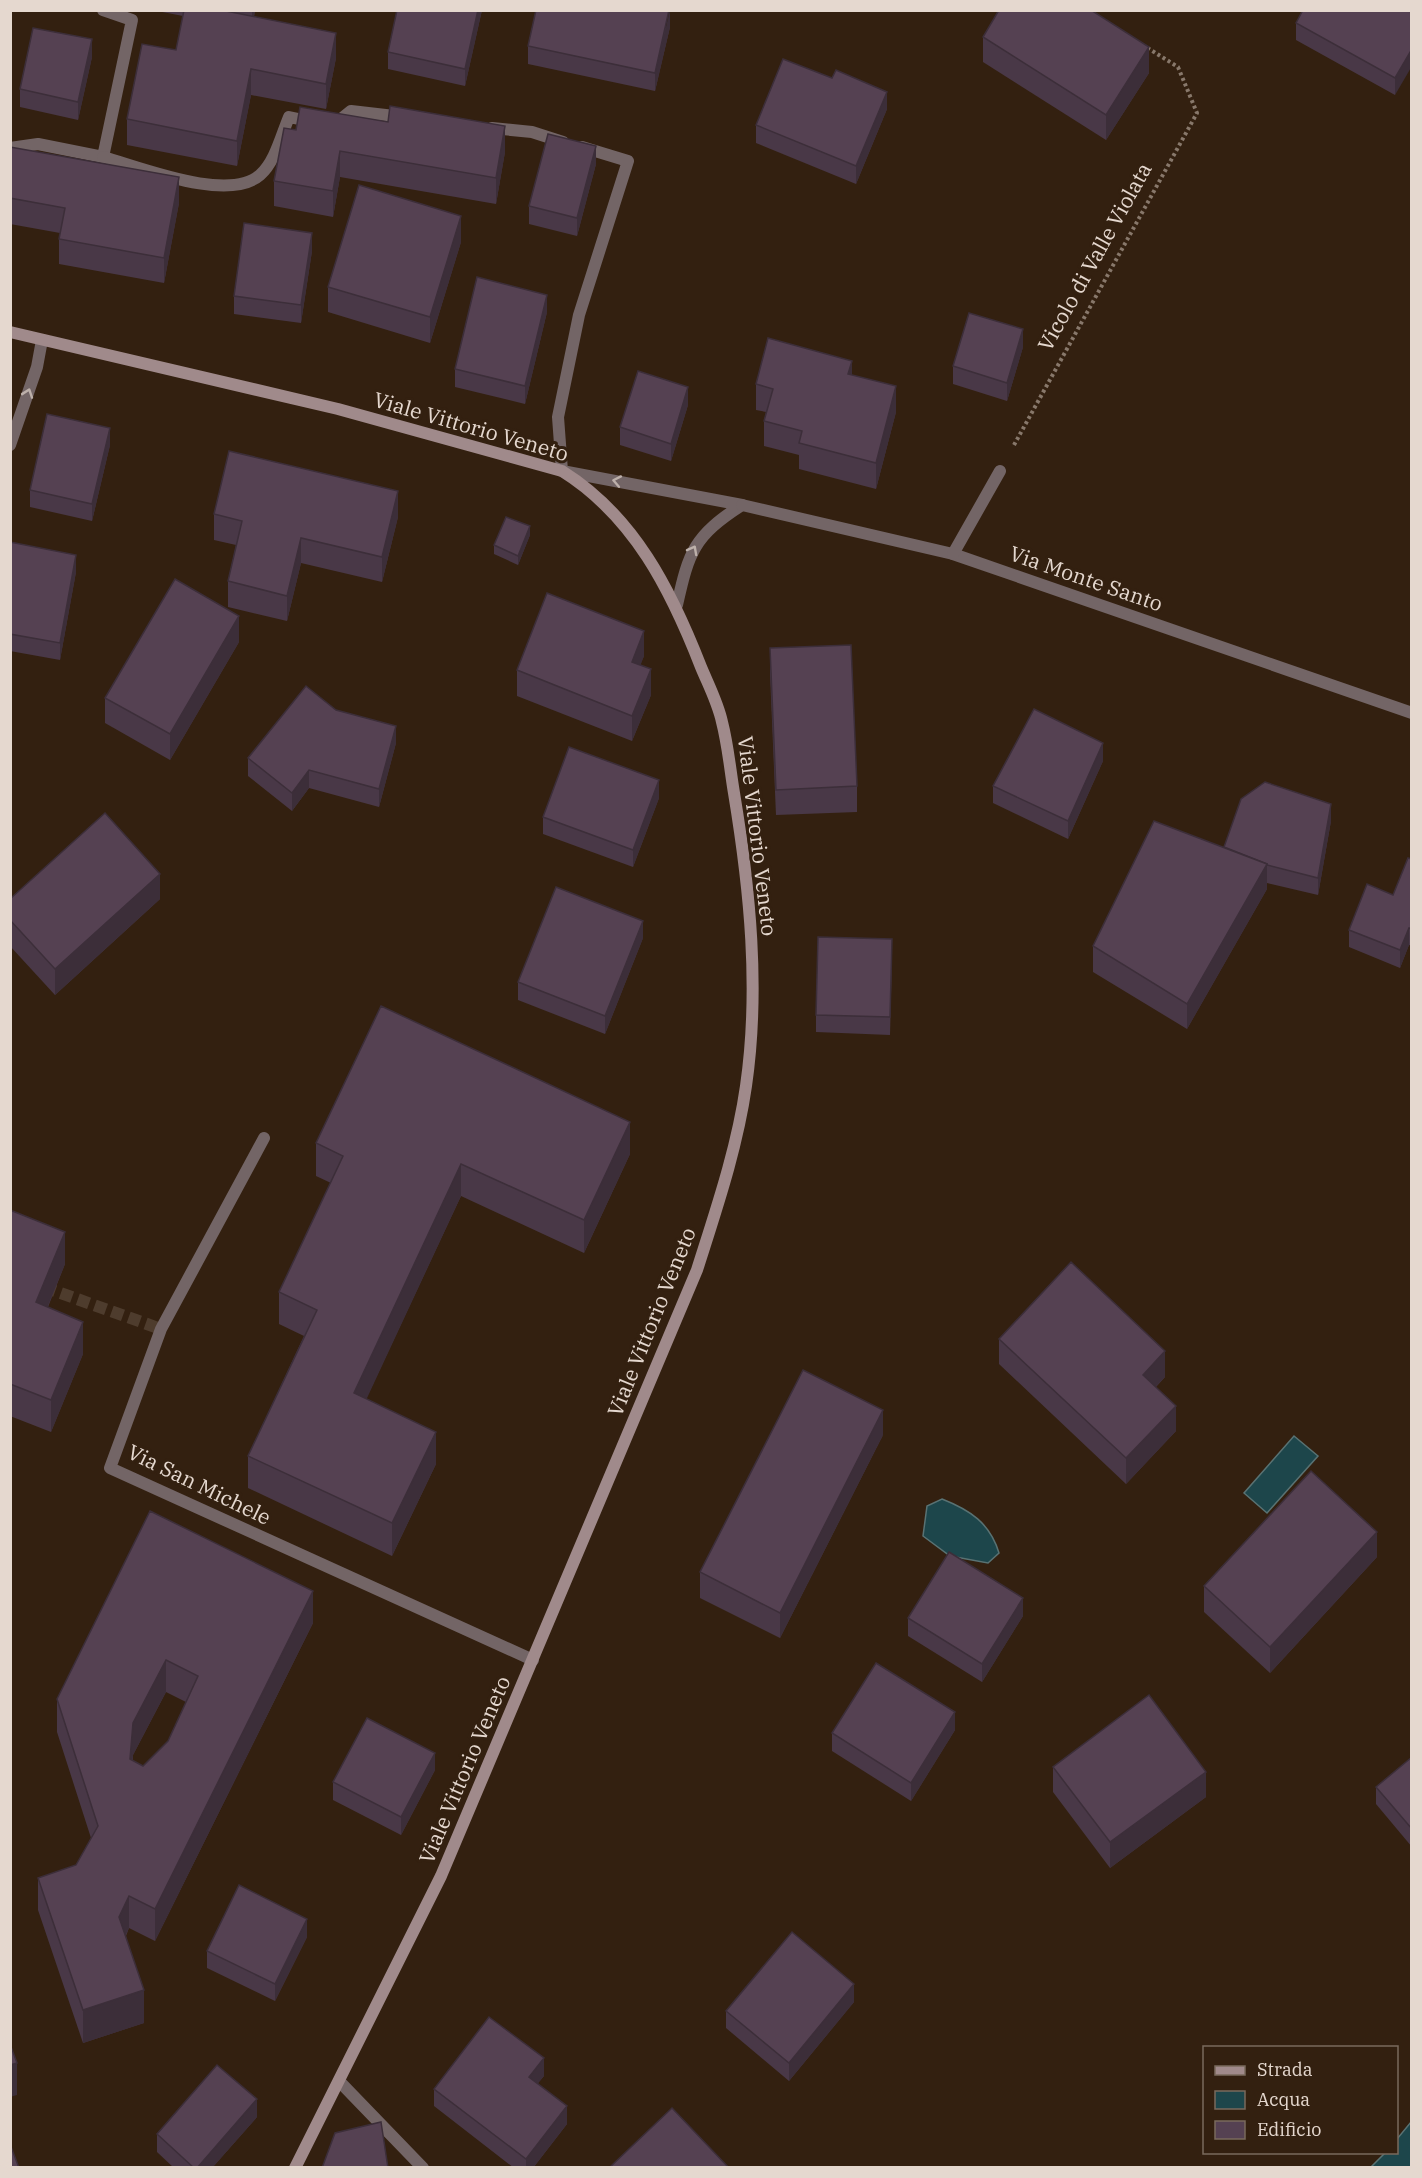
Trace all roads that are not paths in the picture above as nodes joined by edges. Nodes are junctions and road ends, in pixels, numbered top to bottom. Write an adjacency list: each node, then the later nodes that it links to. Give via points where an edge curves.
1 (103, 10): 5 (street, via 132,20)
2 (419, 119): 5 (street, via 351,111 332,127 289,117 269,165 244,183 229,185 208,185)
3 (475, 126): 9 (street, via 532,132 628,161 577,327 558,417)
4 (10, 148): 5 (street, via 38,144)
5 (102, 157)
6 (10, 332): 7 (main road, Viale Vittorio Veneto)
7 (42, 340): 8 (street, one-way to 7, via 37,367); 9 (main road, Viale Vittorio Veneto, via 338,410)
8 (10, 445)
9 (562, 471): 11 (street, Via Monte Santo, one-way to 9); 13 (main road, Viale Vittorio Veneto, via 598,497 630,532)
10 (1000, 471): 12 (street)
11 (742, 505): 12 (street, Via Monte Santo); 13 (street, one-way to 11, via 685,566 695,544 717,521)
12 (953, 554): 14 (street, Via Monte Santo)
13 (676, 605): 16 (main road, Viale Vittorio Veneto, via 722,720 745,862 753,960 746,1085 724,1185 697,1270)
14 (1412, 713)
15 (264, 1137): 16 (street, Via San Michele, via 161,1329 110,1468)
16 (533, 1660): 17 (main road, Viale Vittorio Veneto, via 441,1876)
17 (339, 2081): 18 (main road, Viale Vittorio Veneto); 19 (street)
18 (296, 2168)
19 (423, 2168)

